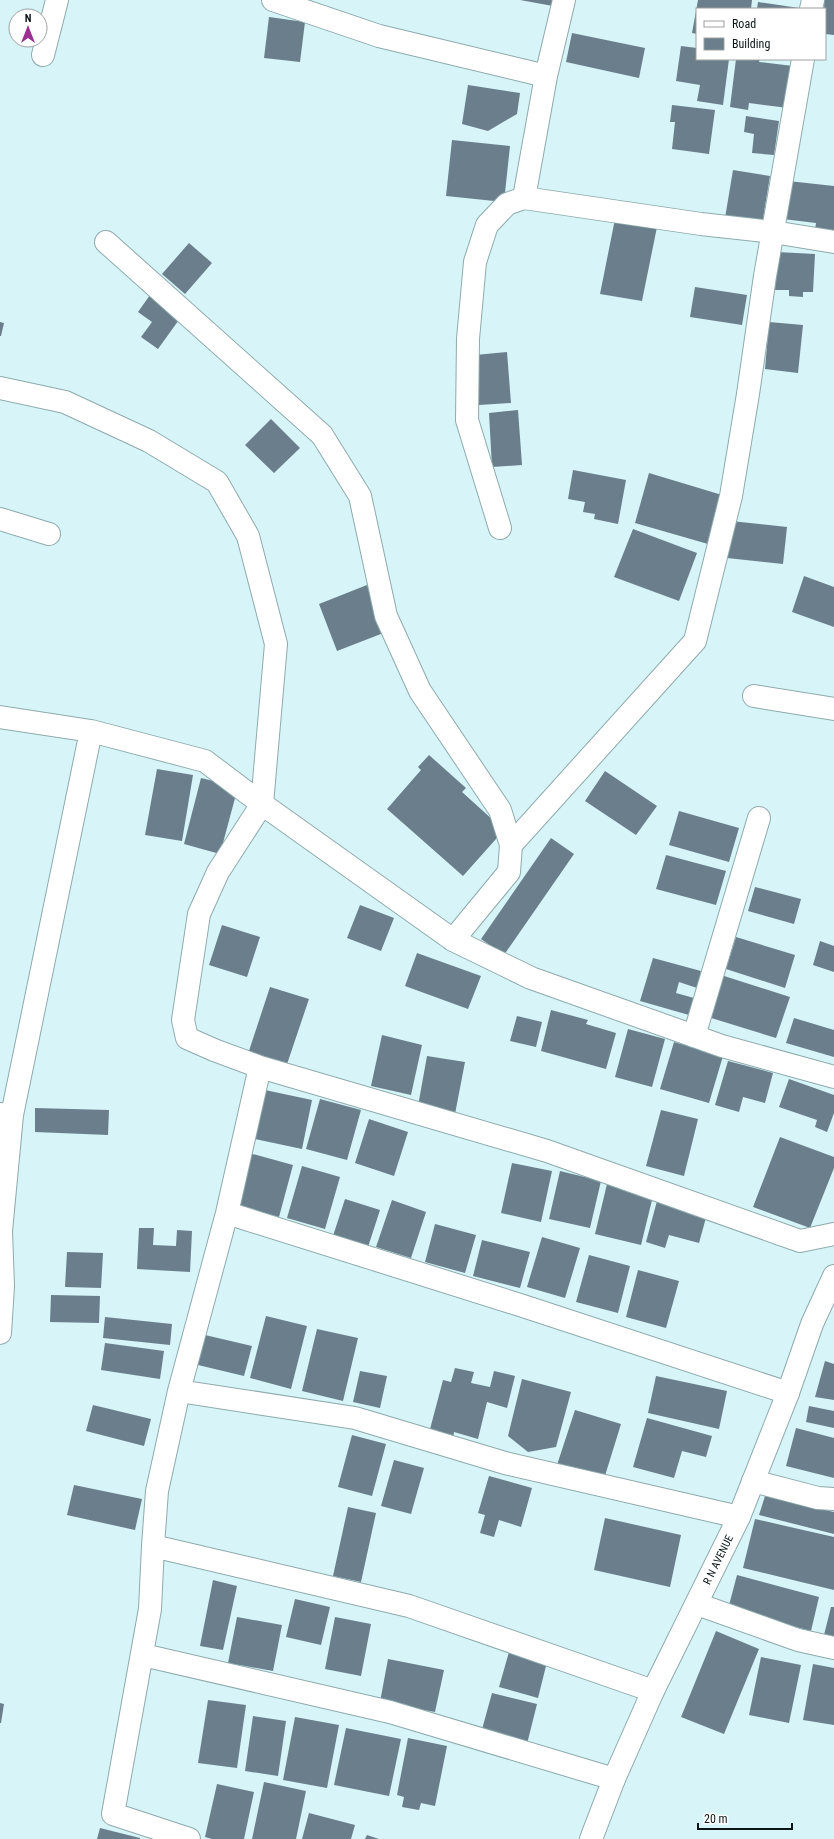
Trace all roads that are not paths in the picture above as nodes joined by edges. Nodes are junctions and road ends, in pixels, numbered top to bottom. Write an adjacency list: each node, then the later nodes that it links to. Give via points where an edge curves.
1 (57, 0): 4 (street)
2 (274, 0): 6 (street, via 379,36)
3 (564, 0): 6 (street)
4 (43, 55)
5 (803, 60): 8 (street)
6 (546, 76): 7 (street)
7 (524, 198): 8 (street); 13 (street, via 507,204 487,225 475,262 468,339 467,420)
8 (773, 232): 10 (street); 21 (street, via 731,496 695,641)
9 (106, 242): 21 (street, via 322,435 360,496 386,616 420,691 500,810)
10 (834, 242)
11 (0, 388): 19 (street, via 65,402 149,441 217,482 248,536 276,644)
12 (0, 519): 14 (street)
13 (500, 528)
14 (49, 534)
15 (754, 696): 16 (street)
16 (834, 709)
17 (0, 717): 18 (street)
18 (91, 731): 19 (street, via 204,761); 26 (street)
19 (262, 804): 22 (street); 24 (street, via 218,872 199,914 183,1020 187,1038)
20 (759, 818): 23 (street)
21 (511, 845): 22 (street, via 509,872)
22 (453, 940): 23 (street, via 531,978)
23 (694, 1036): 25 (street)
24 (260, 1066): 27 (street); 29 (street, via 547,1151 800,1241)
25 (834, 1077)
26 (6, 1115): 28 (street)
27 (227, 1213): 32 (street); 33 (street)
28 (0, 1231): 31 (street, via 3,1286)
29 (834, 1234)
30 (834, 1276): 33 (street, R N AVENUE, via 812,1324)
31 (0, 1333)
32 (180, 1391): 36 (street, via 355,1418 506,1462); 37 (street, via 157,1491)
33 (788, 1393): 34 (street, R N AVENUE)
34 (753, 1481): 35 (street, via 818,1498); 36 (street, R N AVENUE)
35 (834, 1499)
36 (738, 1516): 38 (street, R N AVENUE)
37 (152, 1546): 40 (street, via 150,1609); 41 (street, via 409,1606)
38 (697, 1604): 39 (street, via 798,1640); 41 (street, R N AVENUE)
39 (834, 1648)
40 (143, 1655): 42 (street, via 390,1712); 43 (street, via 112,1814)
41 (653, 1691): 42 (street, R N AVENUE)
42 (614, 1779): 44 (street, R N AVENUE)
43 (189, 1839)
44 (591, 1839)

